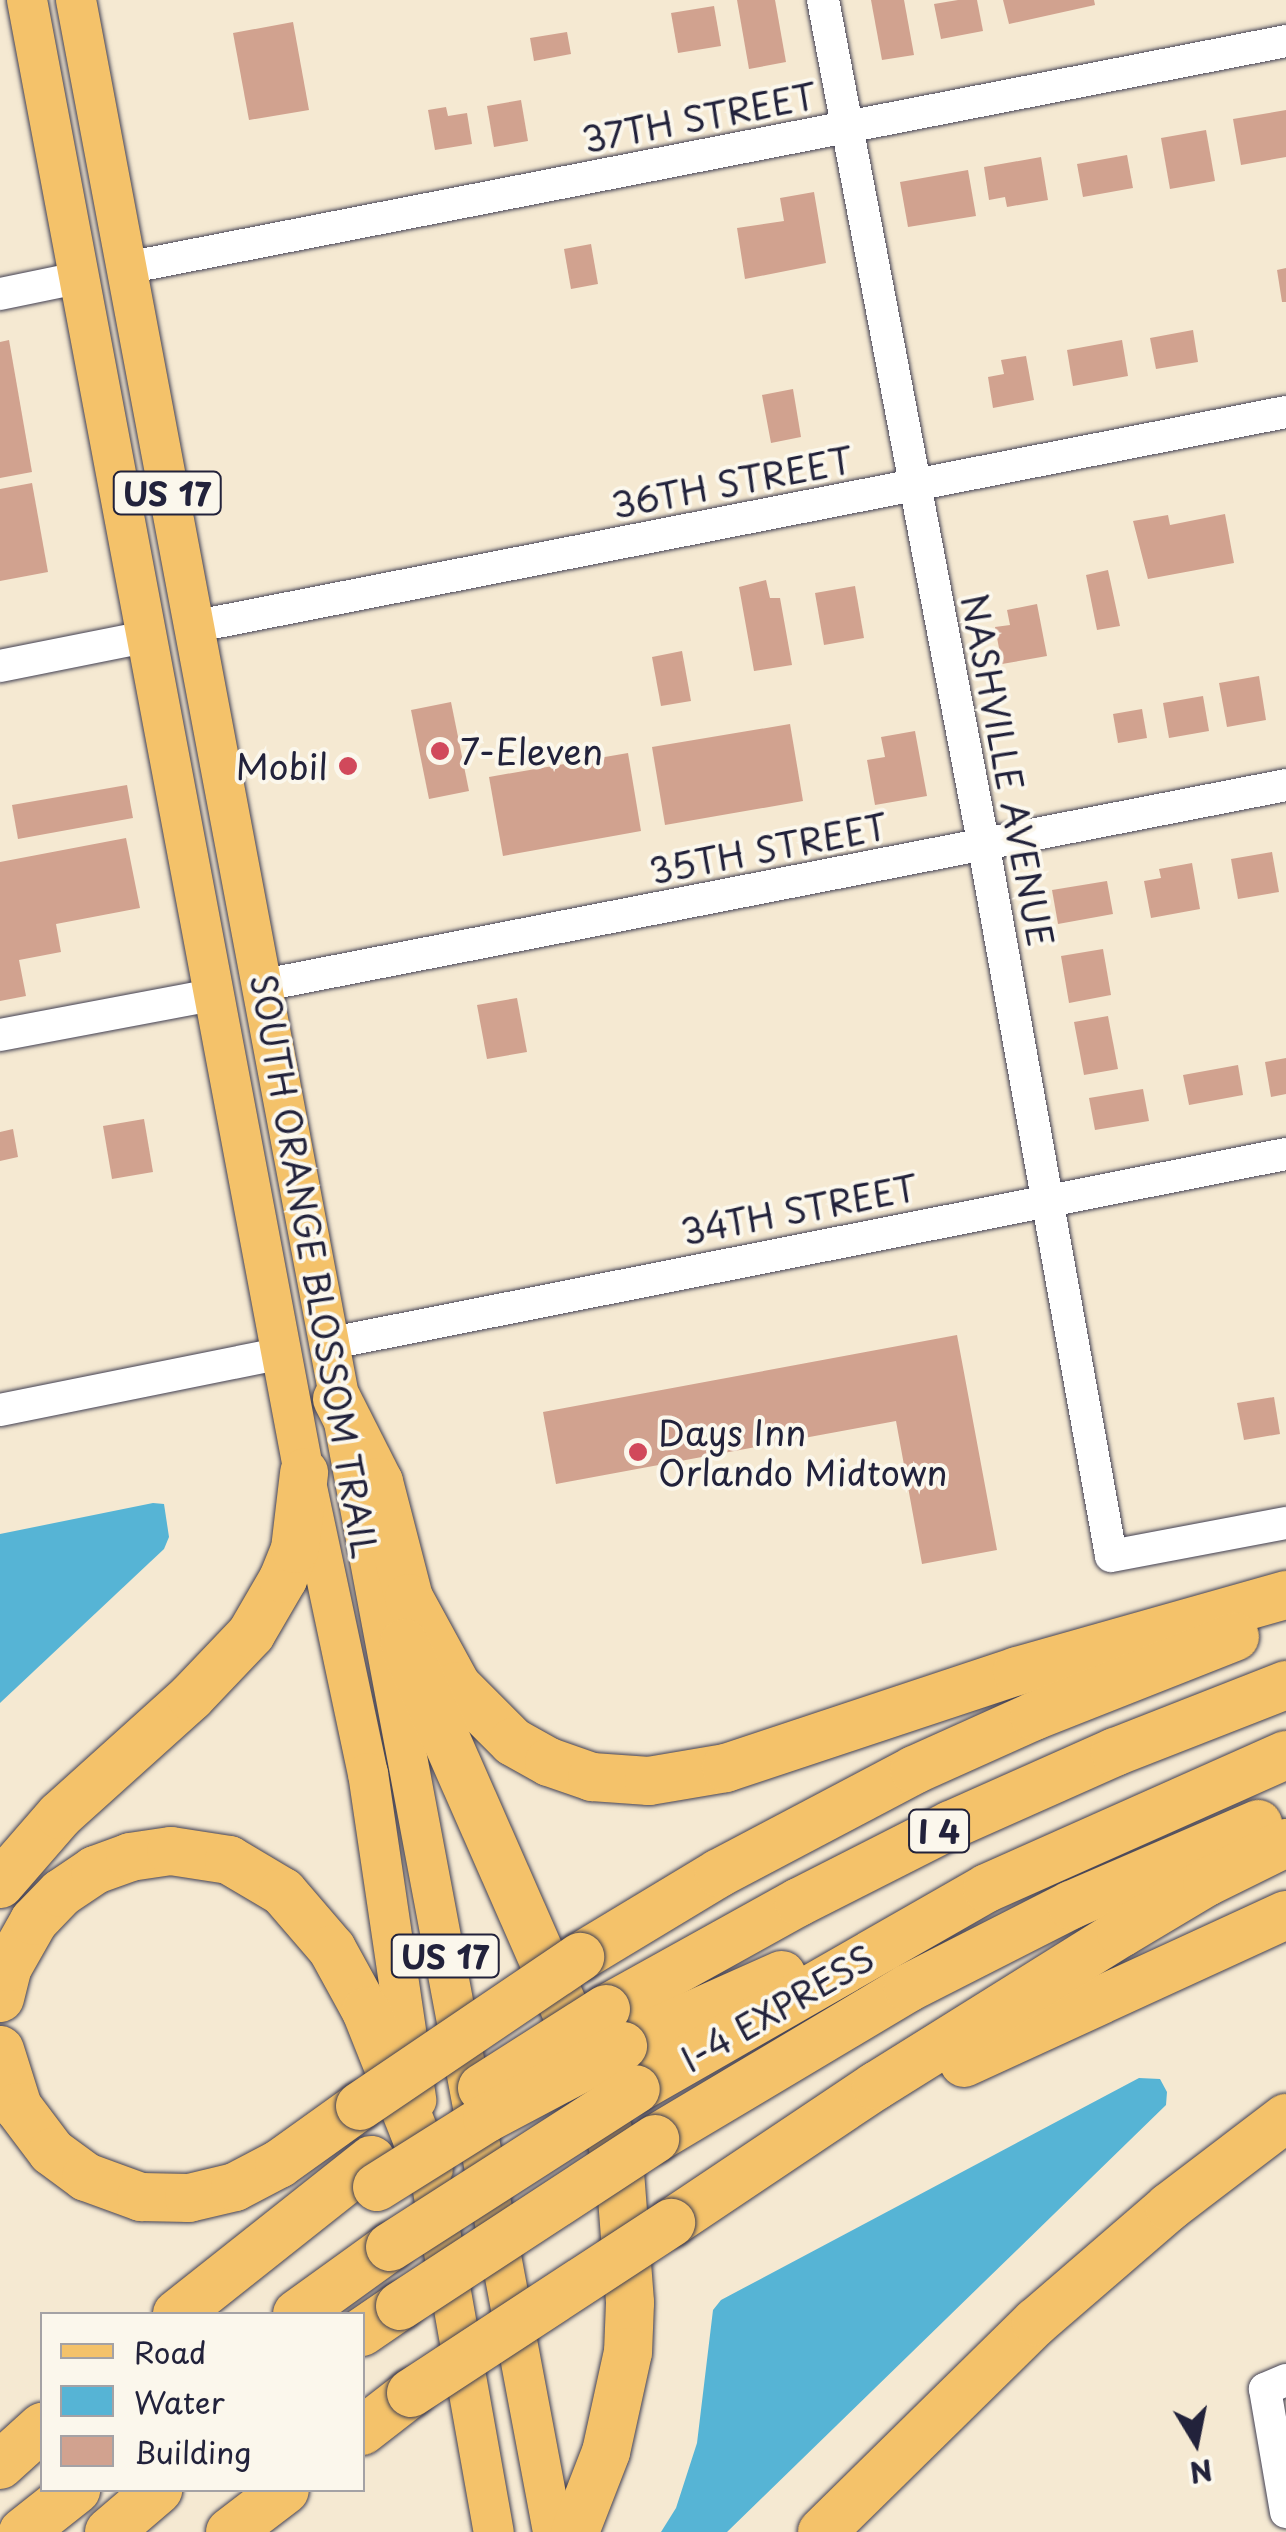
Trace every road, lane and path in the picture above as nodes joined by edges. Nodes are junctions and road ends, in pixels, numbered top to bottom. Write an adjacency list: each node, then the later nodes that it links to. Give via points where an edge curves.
1 (26, 0): 7 (main road, SOUTH ORANGE BLOSSOM TRAIL / US 17)
2 (76, 0): 6 (main road, SOUTH ORANGE BLOSSOM TRAIL / US 17)
3 (823, 0): 5 (street, NASHVILLE AVENUE)
4 (1286, 41): 5 (street, 37TH STREET)
5 (846, 129): 6 (street, 37TH STREET); 10 (street, NASHVILLE AVENUE)
6 (126, 268): 11 (main road, SOUTH ORANGE BLOSSOM TRAIL / US 17)
7 (78, 278): 8 (street); 12 (main road, SOUTH ORANGE BLOSSOM TRAIL / US 17)
8 (0, 294)
9 (1286, 412): 10 (street, 36TH STREET)
10 (912, 486): 11 (street, 36TH STREET); 16 (street, NASHVILLE AVENUE)
11 (192, 627): 17 (main road, SOUTH ORANGE BLOSSOM TRAIL / US 17)
12 (144, 637): 13 (street); 14 (main road, SOUTH ORANGE BLOSSOM TRAIL / US 17)
13 (0, 666)
14 (158, 701): 17 (main road, via 190,758 226,917); 18 (main road, SOUTH ORANGE BLOSSOM TRAIL / US 17)
15 (1286, 785): 16 (street, 35TH STREET)
16 (984, 846): 17 (street, 35TH STREET); 21 (street, NASHVILLE AVENUE)
17 (264, 985): 22 (main road, SOUTH ORANGE BLOSSOM TRAIL / US 17)
18 (216, 994): 19 (street); 22 (main road, via 254,1050 297,1268); 23 (main road, SOUTH ORANGE BLOSSOM TRAIL / US 17)
19 (0, 1034)
20 (1286, 1154): 21 (street, 34TH STREET)
21 (1046, 1200): 22 (street, 34TH STREET); 28 (street, NASHVILLE AVENUE, via 1110,1556)
22 (327, 1344): 24 (main road, SOUTH ORANGE BLOSSOM TRAIL / US 17)
23 (282, 1353): 25 (street); 27 (main road, SOUTH ORANGE BLOSSOM TRAIL / US 17)
24 (337, 1399): 26 (main road, SOUTH ORANGE BLOSSOM TRAIL / US 17); 29 (highway, via 379,1482 414,1610 457,1686 513,1742 592,1777 633,1782 712,1772 1034,1666)
25 (0, 1410)
26 (351, 1461): 53 (highway, via 419,1683 590,2066 612,2136 626,2220 629,2338 618,2404); 59 (main road, SOUTH ORANGE BLOSSOM TRAIL / US 17)
27 (304, 1473): 35 (highway, via 294,1549 252,1634 60,1816); 41 (main road, SOUTH ORANGE BLOSSOM TRAIL / US 17, via 368,1772)
28 (1286, 1523)
29 (1286, 1595)
30 (1286, 1620): 39 (highway, bridge, via 1064,1704 914,1770 692,1888 580,1957 280,2164 235,2186 188,2198 141,2196 86,2177 52,2152 18,2107)
31 (1286, 1685): 38 (highway, I 4, via 951,1825 782,1911)
32 (1286, 1754): 38 (highway, I-4 EXPRESS)
33 (1286, 1814): 45 (highway, I-4 EXPRESS, bridge, via 1072,1905 908,1988 655,2139)
34 (1286, 1843): 42 (highway, via 1121,1933)
35 (0, 1884)
36 (1286, 1915): 42 (highway, via 936,2076)
37 (0, 1998): 41 (highway, via 34,1922 95,1870 171,1851 229,1860 283,1892 332,1949 366,2011)
38 (622, 2048): 43 (highway, I 4, bridge, via 374,2174); 44 (highway, I-4 EXPRESS, bridge, via 390,2247)
39 (0, 2050)
40 (1286, 2118): 60 (highway, via 1169,2207 1036,2322)
41 (429, 2170): 58 (main road, SOUTH ORANGE BLOSSOM TRAIL / US 17)
42 (672, 2223): 47 (highway, bridge)
43 (183, 2312)
44 (300, 2312)
45 (381, 2319)
46 (1275, 2384): 54 (street)
47 (365, 2428)
48 (40, 2430): 49 (highway)
49 (0, 2465)
50 (73, 2492): 55 (highway)
51 (156, 2492): 56 (highway)
52 (283, 2492): 57 (highway)
53 (584, 2511)
54 (1286, 2512)
55 (23, 2532)
56 (109, 2532)
57 (230, 2532)
58 (494, 2532)
59 (553, 2532)
60 (822, 2532)

